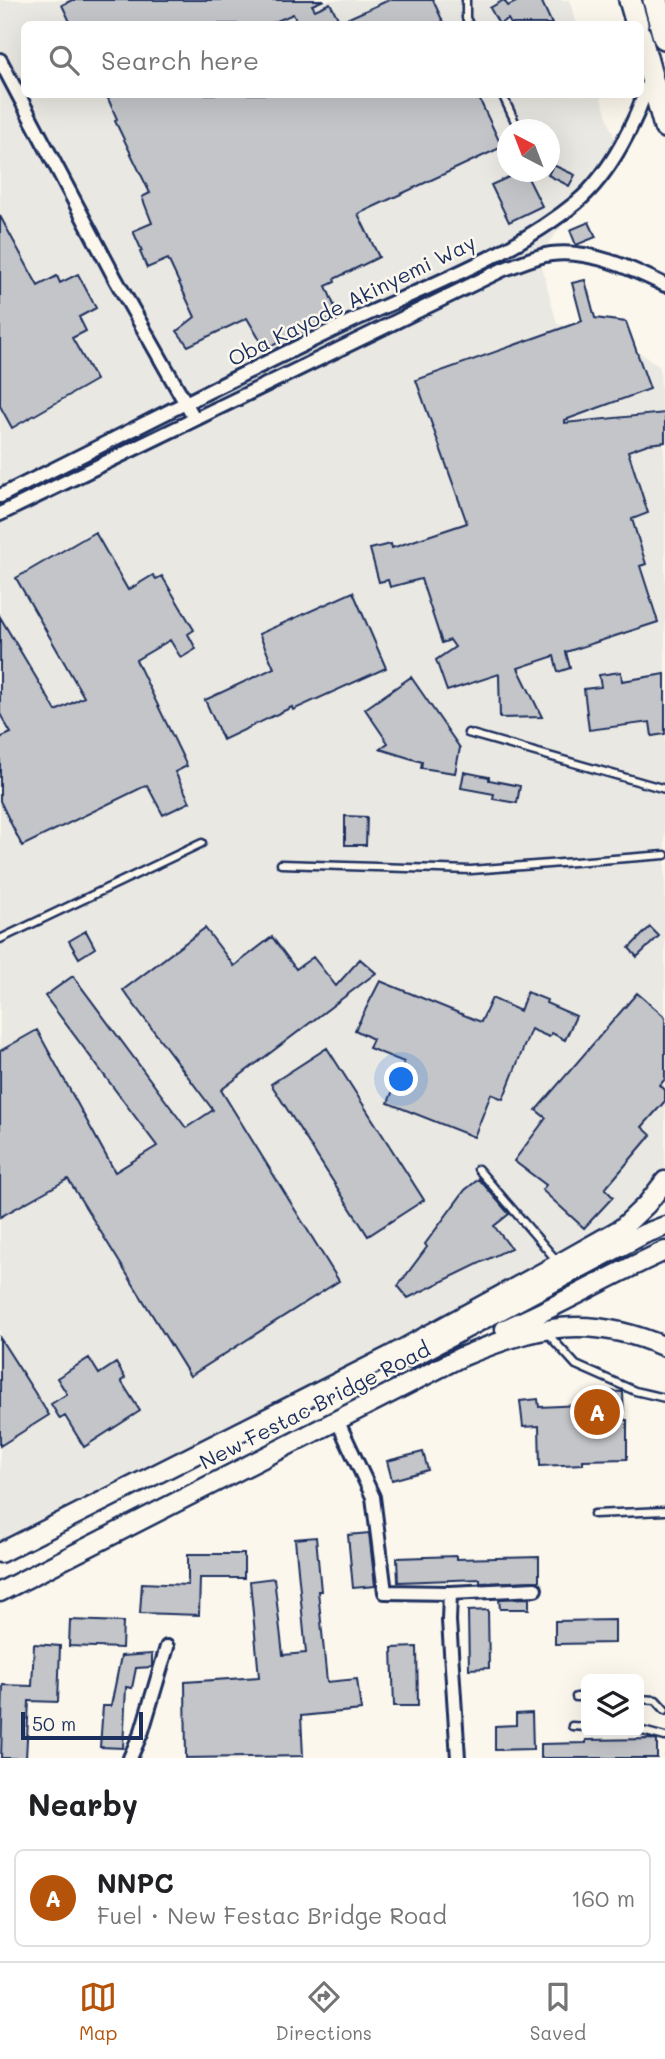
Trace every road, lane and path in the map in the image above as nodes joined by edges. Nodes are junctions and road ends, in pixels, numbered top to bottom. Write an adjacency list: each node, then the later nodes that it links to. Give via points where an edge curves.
1 (466, 0): 4 (lane)
2 (630, 0): 5 (main road)
3 (655, 0): 6 (highway)
4 (468, 21)
5 (636, 21)
6 (665, 37)
7 (644, 46): 9 (main road)
8 (0, 60): 16 (street, via 116,280)
9 (652, 69): 10 (street, Oba Kayode Akinyemi Way); 14 (main road)
10 (644, 95)
11 (504, 98): 13 (lane)
12 (643, 98): 16 (street, Oba Kayode Akinyemi Way, via 600,178 543,227 442,281)
13 (514, 119)
14 (665, 127)
15 (665, 285): 17 (street, Oba Kayode Akinyemi Way, via 598,259 549,254 438,299)
16 (187, 402): 17 (street); 18 (street, Oba Kayode Akinyemi Way)
17 (194, 418): 19 (street, Oba Kayode Akinyemi Way)
18 (0, 496)
19 (0, 514)
20 (468, 733): 21 (lane)
21 (665, 789)
22 (202, 843): 25 (lane)
23 (665, 855): 24 (lane, via 471,870)
24 (281, 864)
25 (0, 939)
26 (478, 1169): 30 (lane)
27 (665, 1181): 30 (main road, via 622,1228)
28 (665, 1226): 35 (main road, via 221,1455)
29 (665, 1251): 31 (main road, via 626,1268)
30 (560, 1264): 35 (main road)
31 (545, 1321): 32 (main road, New Festac Bridge Road, via 610,1328); 33 (lane, via 576,1365 635,1391); 34 (main road, New Festac Bridge Road, via 461,1357); 36 (main road, via 465,1345 226,1466)
32 (665, 1348)
33 (665, 1398)
34 (338, 1422): 36 (main road, New Festac Bridge Road); 42 (street, via 373,1497 385,1592)
35 (192, 1457): 39 (main road)
36 (205, 1488): 41 (main road, New Festac Bridge Road)
37 (665, 1511): 38 (lane)
38 (594, 1514)
39 (0, 1553)
40 (535, 1589): 42 (street)
41 (0, 1592)
42 (450, 1593): 53 (street)
43 (167, 1647): 52 (street)
44 (576, 1697): 45 (lane)
45 (581, 1697)
46 (644, 1699): 47 (lane, via 656,1700)
47 (665, 1710)
48 (572, 1726): 49 (lane)
49 (581, 1727)
50 (644, 1731): 51 (lane)
51 (665, 1737)
52 (130, 1758)
53 (458, 1758)

